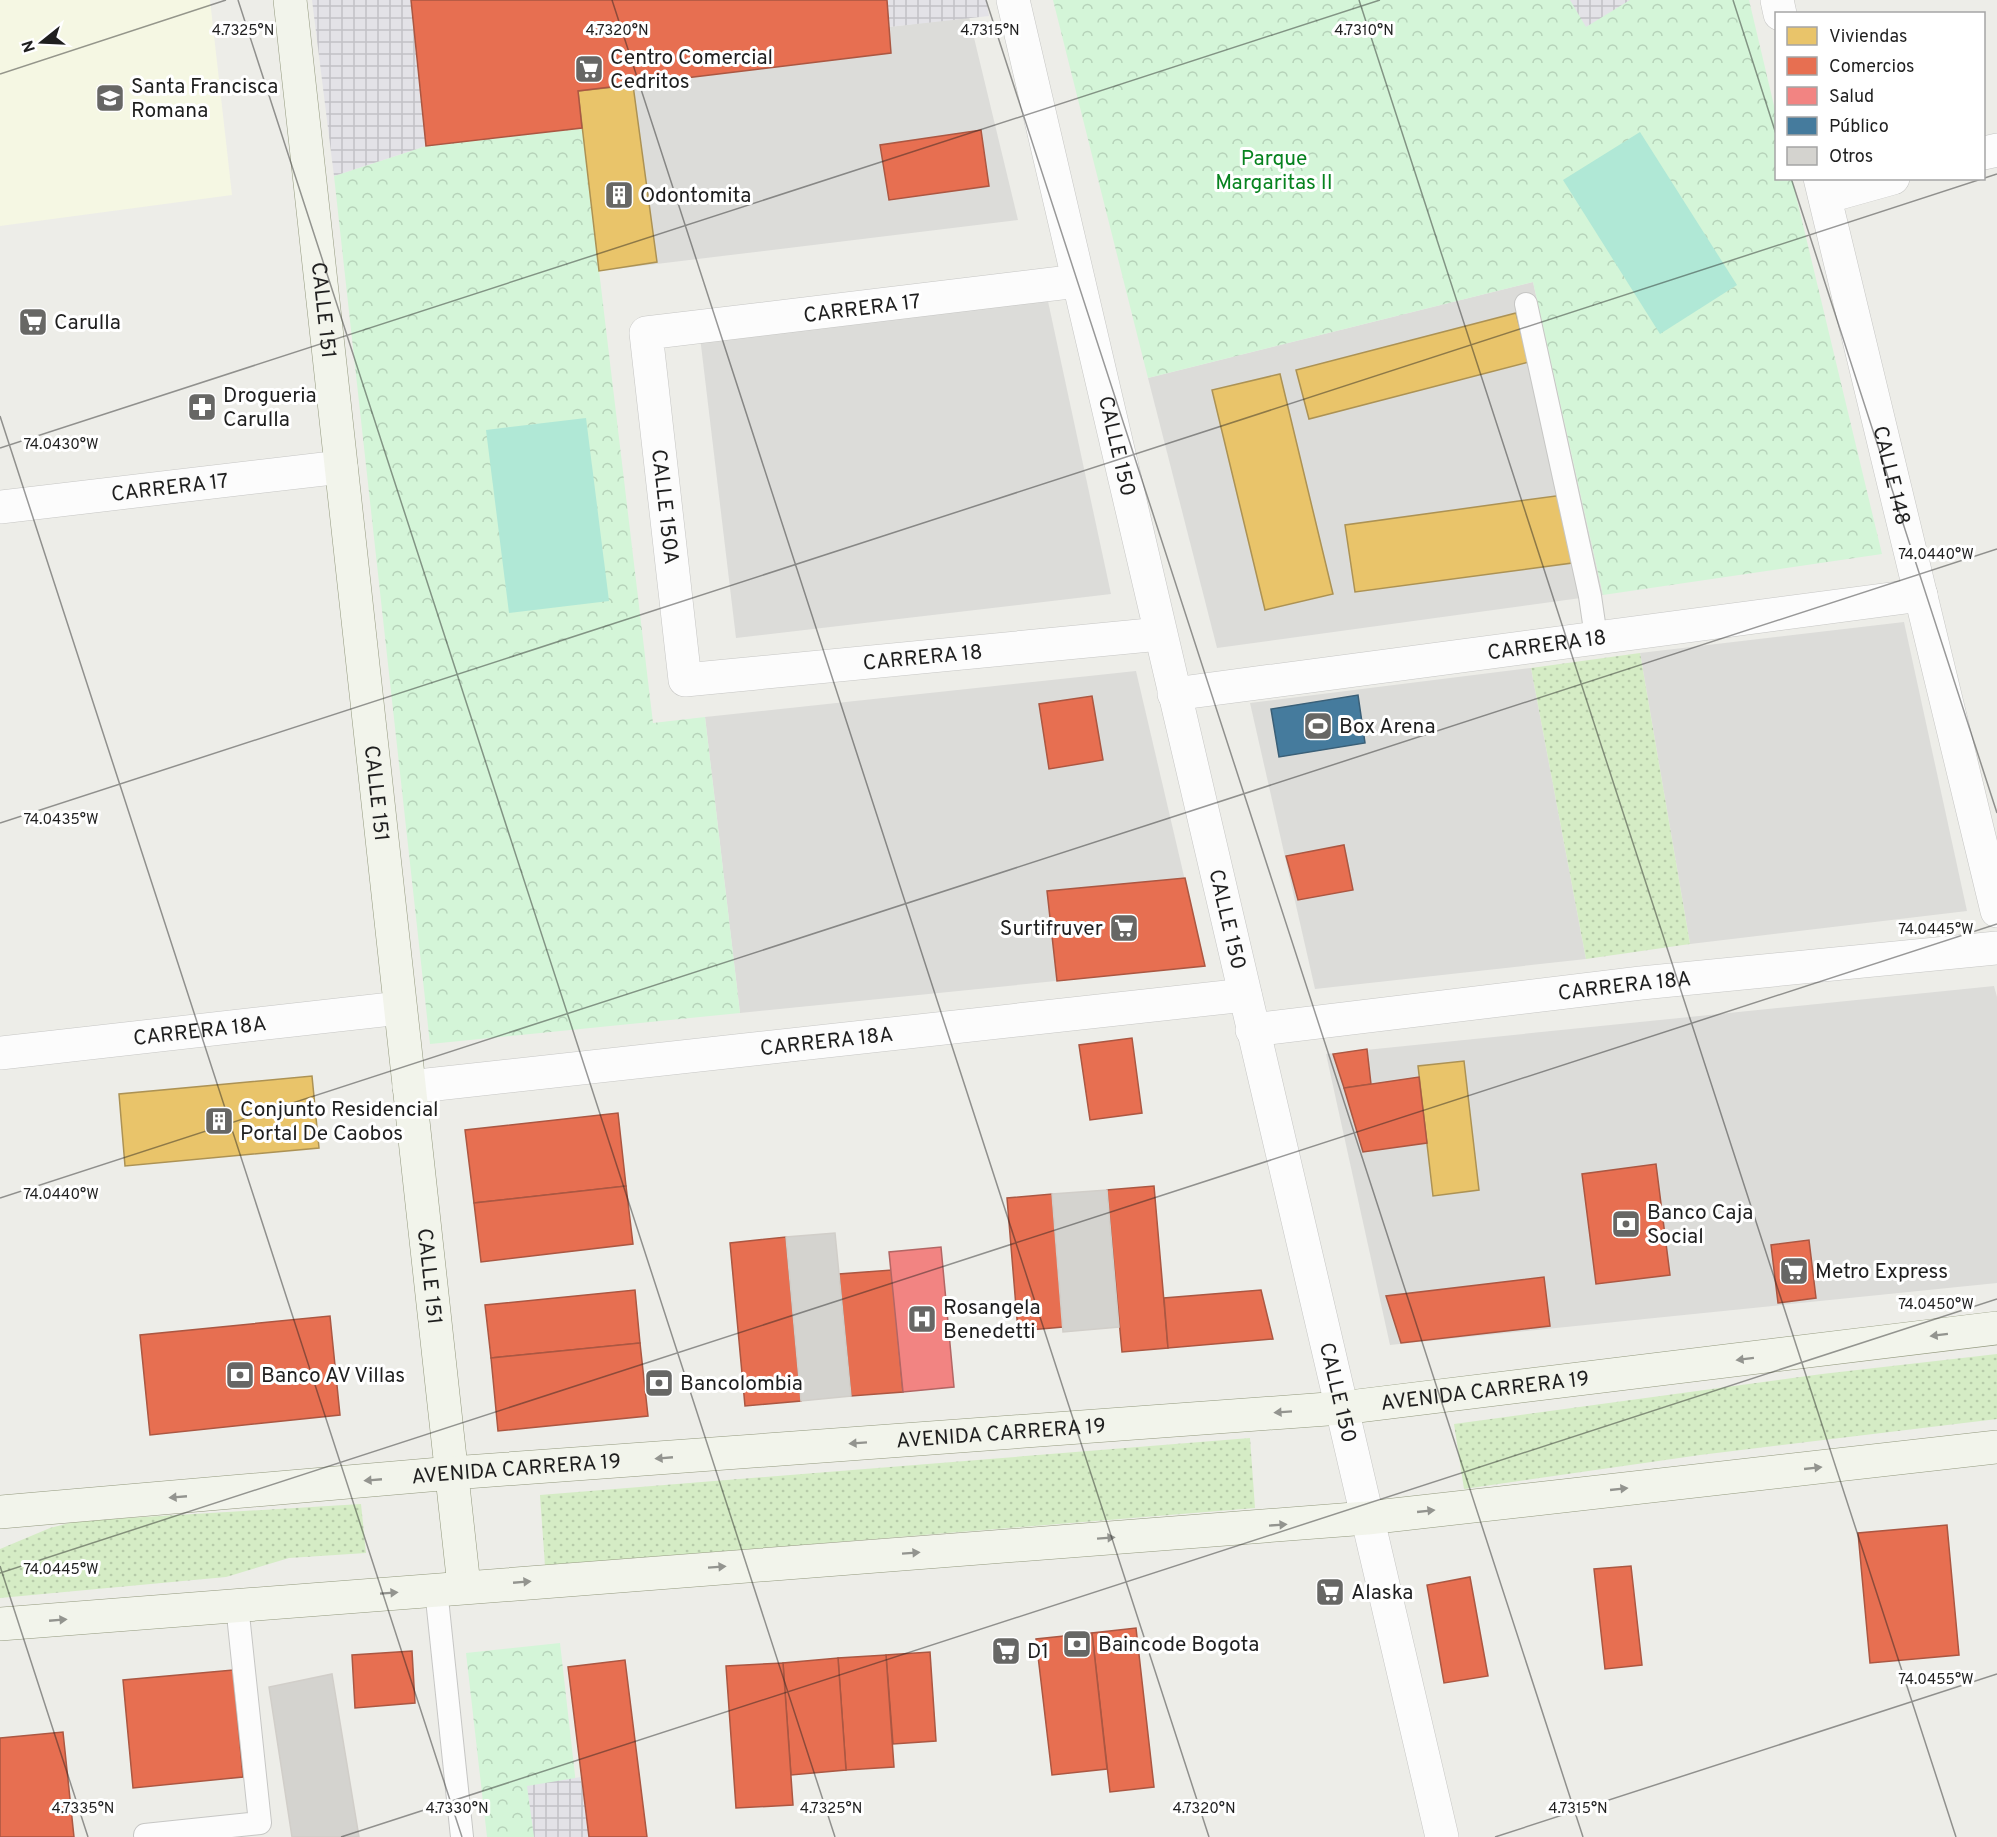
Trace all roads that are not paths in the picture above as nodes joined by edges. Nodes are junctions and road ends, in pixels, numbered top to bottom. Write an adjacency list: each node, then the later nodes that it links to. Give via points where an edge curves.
1 (1013, 0): 5 (street, CALLE 150)
2 (295, 4): 8 (main road, CALLE 151)
3 (1879, 180): 4 (street)
4 (1822, 188): 10 (street, CALLE 148)
5 (1078, 281): 7 (street, CARRERA 17); 11 (street, CALLE 150)
6 (1526, 304): 12 (lane)
7 (646, 333): 13 (street, CALLE 150A)
8 (341, 467): 9 (street, CARRERA 17); 18 (main road, CALLE 151)
9 (0, 507)
10 (1921, 595): 12 (street, CARRERA 18); 15 (street, CALLE 148)
11 (1160, 634): 13 (street, CARRERA 18); 14 (street, CALLE 150)
12 (1596, 638): 14 (street, CARRERA 18)
13 (685, 680)
14 (1174, 694): 17 (street, CALLE 150)
15 (1997, 911)
16 (1997, 948): 19 (street, CARRERA 18A, via 1641,983)
17 (1245, 995): 19 (street, CALLE 150); 21 (street, CARRERA 18A)
18 (400, 1008): 20 (street, CARRERA 18A); 21 (main road, CALLE 151)
19 (1252, 1030): 23 (street, CALLE 150)
20 (0, 1053)
21 (409, 1087): 25 (main road, CALLE 151)
22 (1997, 1328): 23 (main road, AVENIDA CARRERA 19, one-way to 23)
23 (1341, 1408): 25 (main road, AVENIDA CARRERA 19, one-way to 25); 27 (street, CALLE 150)
24 (1997, 1447): 27 (main road, one-way to 24)
25 (452, 1473): 26 (main road, AVENIDA CARRERA 19, one-way to 26); 28 (main road, CALLE 151)
26 (0, 1512)
27 (1368, 1518): 28 (main road, one-way to 27); 33 (street, CALLE 150)
28 (450, 1588): 29 (main road, one-way to 28); 32 (lane)
29 (237, 1605): 30 (main road, one-way to 29); 31 (lane, via 260,1823)
30 (0, 1624)
31 (145, 1835)
32 (462, 1837)
33 (1442, 1837)

